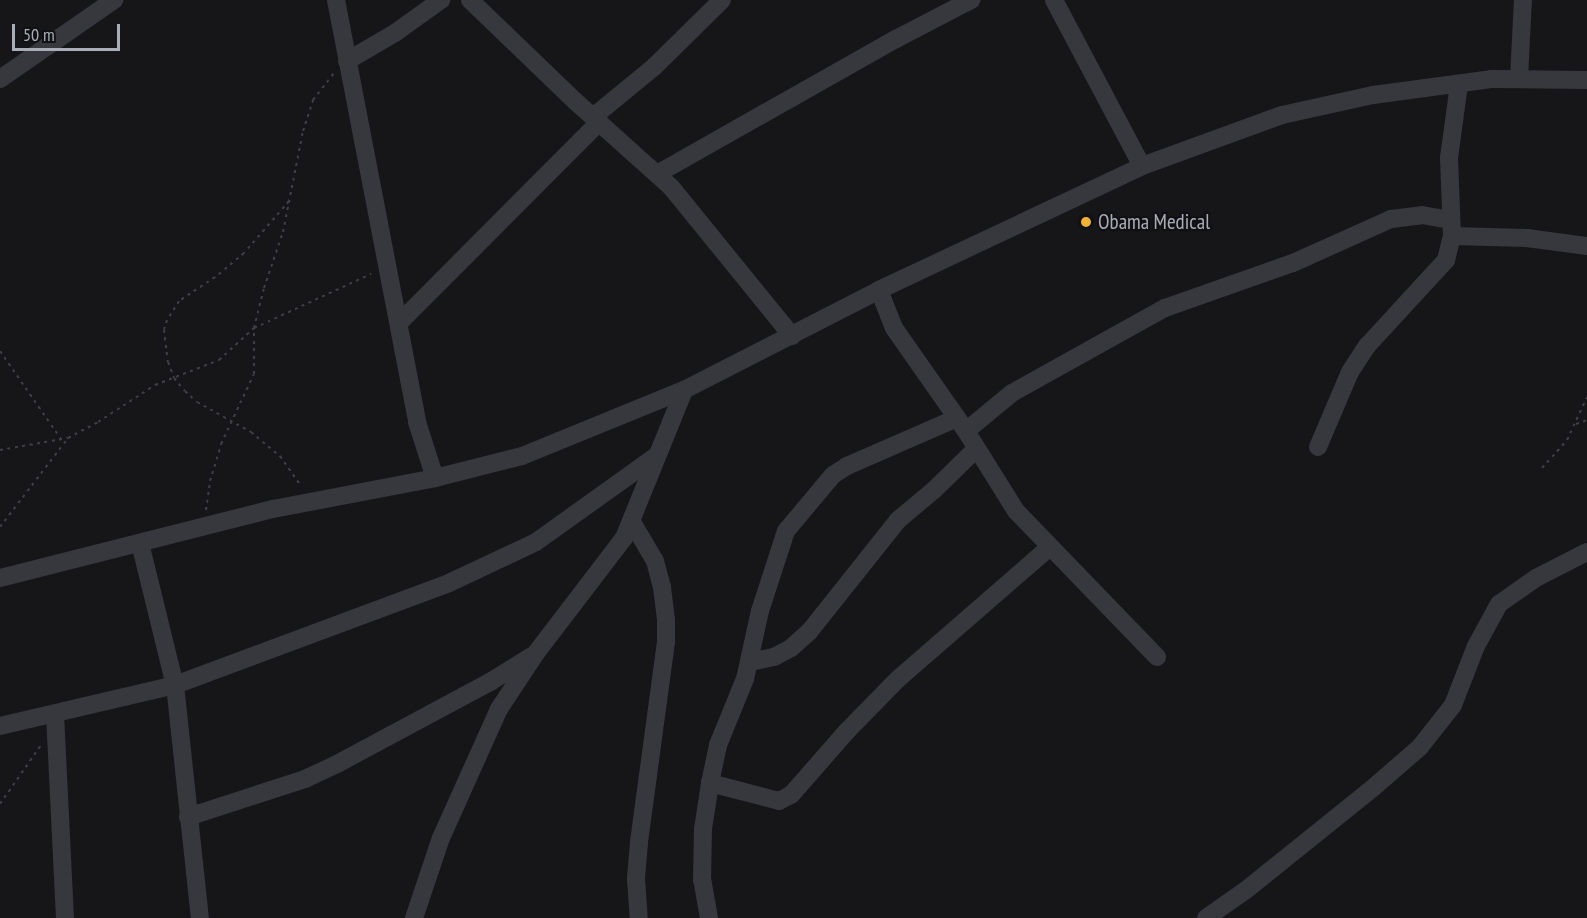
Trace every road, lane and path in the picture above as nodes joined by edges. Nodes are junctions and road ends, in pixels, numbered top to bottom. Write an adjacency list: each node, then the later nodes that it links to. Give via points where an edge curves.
1 (114, 0): 11 (street)
2 (336, 0): 9 (street)
3 (441, 0): 9 (street)
4 (470, 0): 14 (street)
5 (722, 0): 14 (street)
6 (971, 0): 16 (street)
7 (1054, 0): 15 (street)
8 (1523, 0): 10 (street)
9 (347, 61): 17 (path, via 313,100); 20 (street)
10 (1519, 78): 12 (street); 13 (street)
11 (0, 79)
12 (1587, 80)
13 (1459, 84): 15 (street, via 1373,95 1282,115); 18 (street, via 1449,158)
14 (596, 120): 16 (street); 22 (street)
15 (1142, 166): 21 (street)
16 (657, 174): 24 (street, via 671,186)
17 (290, 200): 23 (path); 26 (path, via 244,253 188,293 171,311 164,330 165,350)
18 (1451, 228): 19 (street); 31 (street, via 1422,215 1398,217 1293,262 1166,308); 35 (street, via 1450,250 1439,270 1367,346 1350,372)
19 (1587, 246)
20 (388, 266): 22 (street); 23 (path)
21 (879, 290): 24 (street); 31 (street, via 894,328)
22 (399, 322): 40 (street, via 417,422)
23 (254, 328): 26 (path, via 219,360); 30 (path, via 254,374)
24 (792, 336): 27 (street)
25 (0, 351): 34 (path)
26 (174, 378): 30 (path, via 197,402); 33 (path, via 139,394)
27 (684, 390): 38 (street); 40 (street, via 522,456)
28 (1587, 397): 32 (path)
29 (1587, 420): 32 (path)
30 (232, 421): 41 (path, via 280,456 300,486); 43 (path, via 221,444 205,504)
31 (962, 424): 36 (street); 51 (street, via 847,466 808,502 786,531 775,558 754,632)
32 (1576, 424): 39 (path)
33 (68, 438): 34 (path); 44 (path)
34 (61, 439): 37 (path)
35 (1318, 447)
36 (976, 448): 46 (street, via 1016,511); 51 (street, via 898,520 809,633 774,657)
37 (0, 450)
38 (656, 456): 42 (street); 52 (street, via 557,529 513,555 449,583)
39 (1542, 468)
40 (435, 478): 41 (street)
41 (325, 498): 43 (street)
42 (632, 522): 49 (street, via 614,553); 61 (street, via 655,561 666,620 639,843)
43 (208, 526): 45 (street)
44 (0, 527)
45 (140, 543): 48 (street); 52 (street)
46 (1050, 547): 50 (street); 55 (street, via 898,679 791,795 779,801)
47 (1587, 552): 63 (street, via 1536,578 1499,604 1476,645 1453,705 1420,747 1246,890)
48 (0, 578)
49 (536, 652): 57 (street, via 490,682 337,764 305,779); 60 (street, via 499,709 441,838)
50 (1157, 657)
51 (750, 662): 55 (street, via 718,745)
52 (176, 685): 53 (street); 57 (street)
53 (55, 721): 54 (street); 56 (path); 58 (street)
54 (0, 726)
55 (710, 783): 62 (street, via 702,873)
56 (0, 804)
57 (188, 817): 59 (street)
58 (65, 918)
59 (201, 918)
60 (414, 918)
61 (639, 918)
62 (709, 918)
63 (1206, 918)

